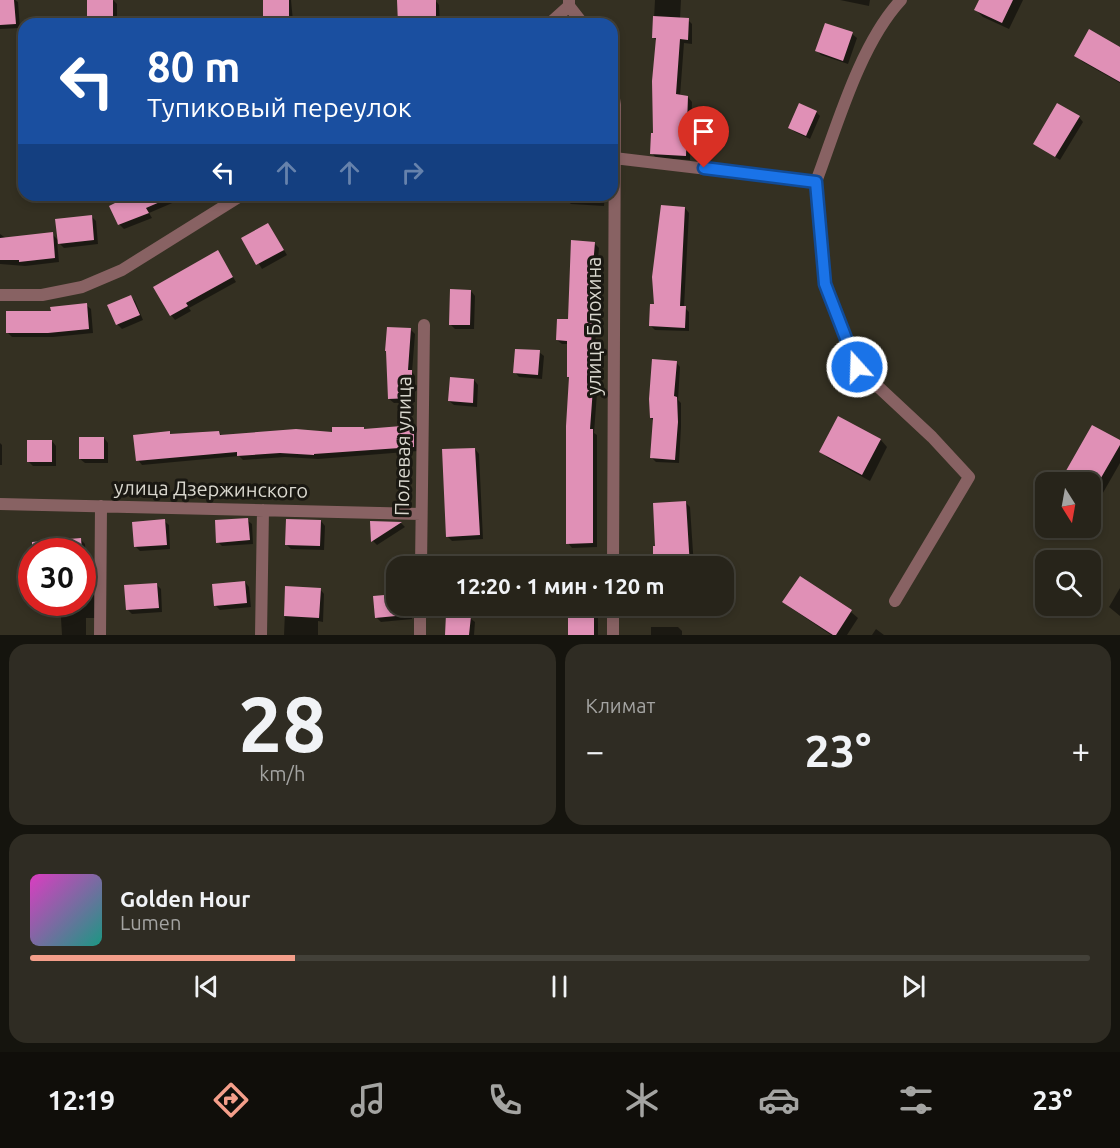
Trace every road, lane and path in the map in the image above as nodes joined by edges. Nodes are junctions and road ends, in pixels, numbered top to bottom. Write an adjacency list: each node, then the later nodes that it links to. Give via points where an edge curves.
1 (901, 0): 6 (street, via 870,46)
2 (569, 3): 3 (street); 4 (street)
3 (555, 18)
4 (579, 18)
5 (618, 158): 6 (street)
6 (816, 182): 17 (street, via 825,284 857,367 932,436 969,477)
7 (232, 201): 9 (street, via 122,270 82,287 42,295)
8 (614, 201): 16 (street, улица Блохина)
9 (0, 295)
10 (424, 325): 14 (street, Полевая улица)
11 (0, 504): 12 (street, улица Дзержинского)
12 (101, 506): 13 (street, улица Дзержинского); 20 (street)
13 (263, 510): 14 (street, улица Дзержинского); 21 (street)
14 (422, 514): 15 (street, Полевая улица)
15 (421, 556)
16 (613, 556)
17 (895, 602)
18 (420, 616): 22 (street)
19 (613, 616): 23 (street)
20 (100, 635)
21 (261, 635)
22 (420, 635)
23 (613, 635)

